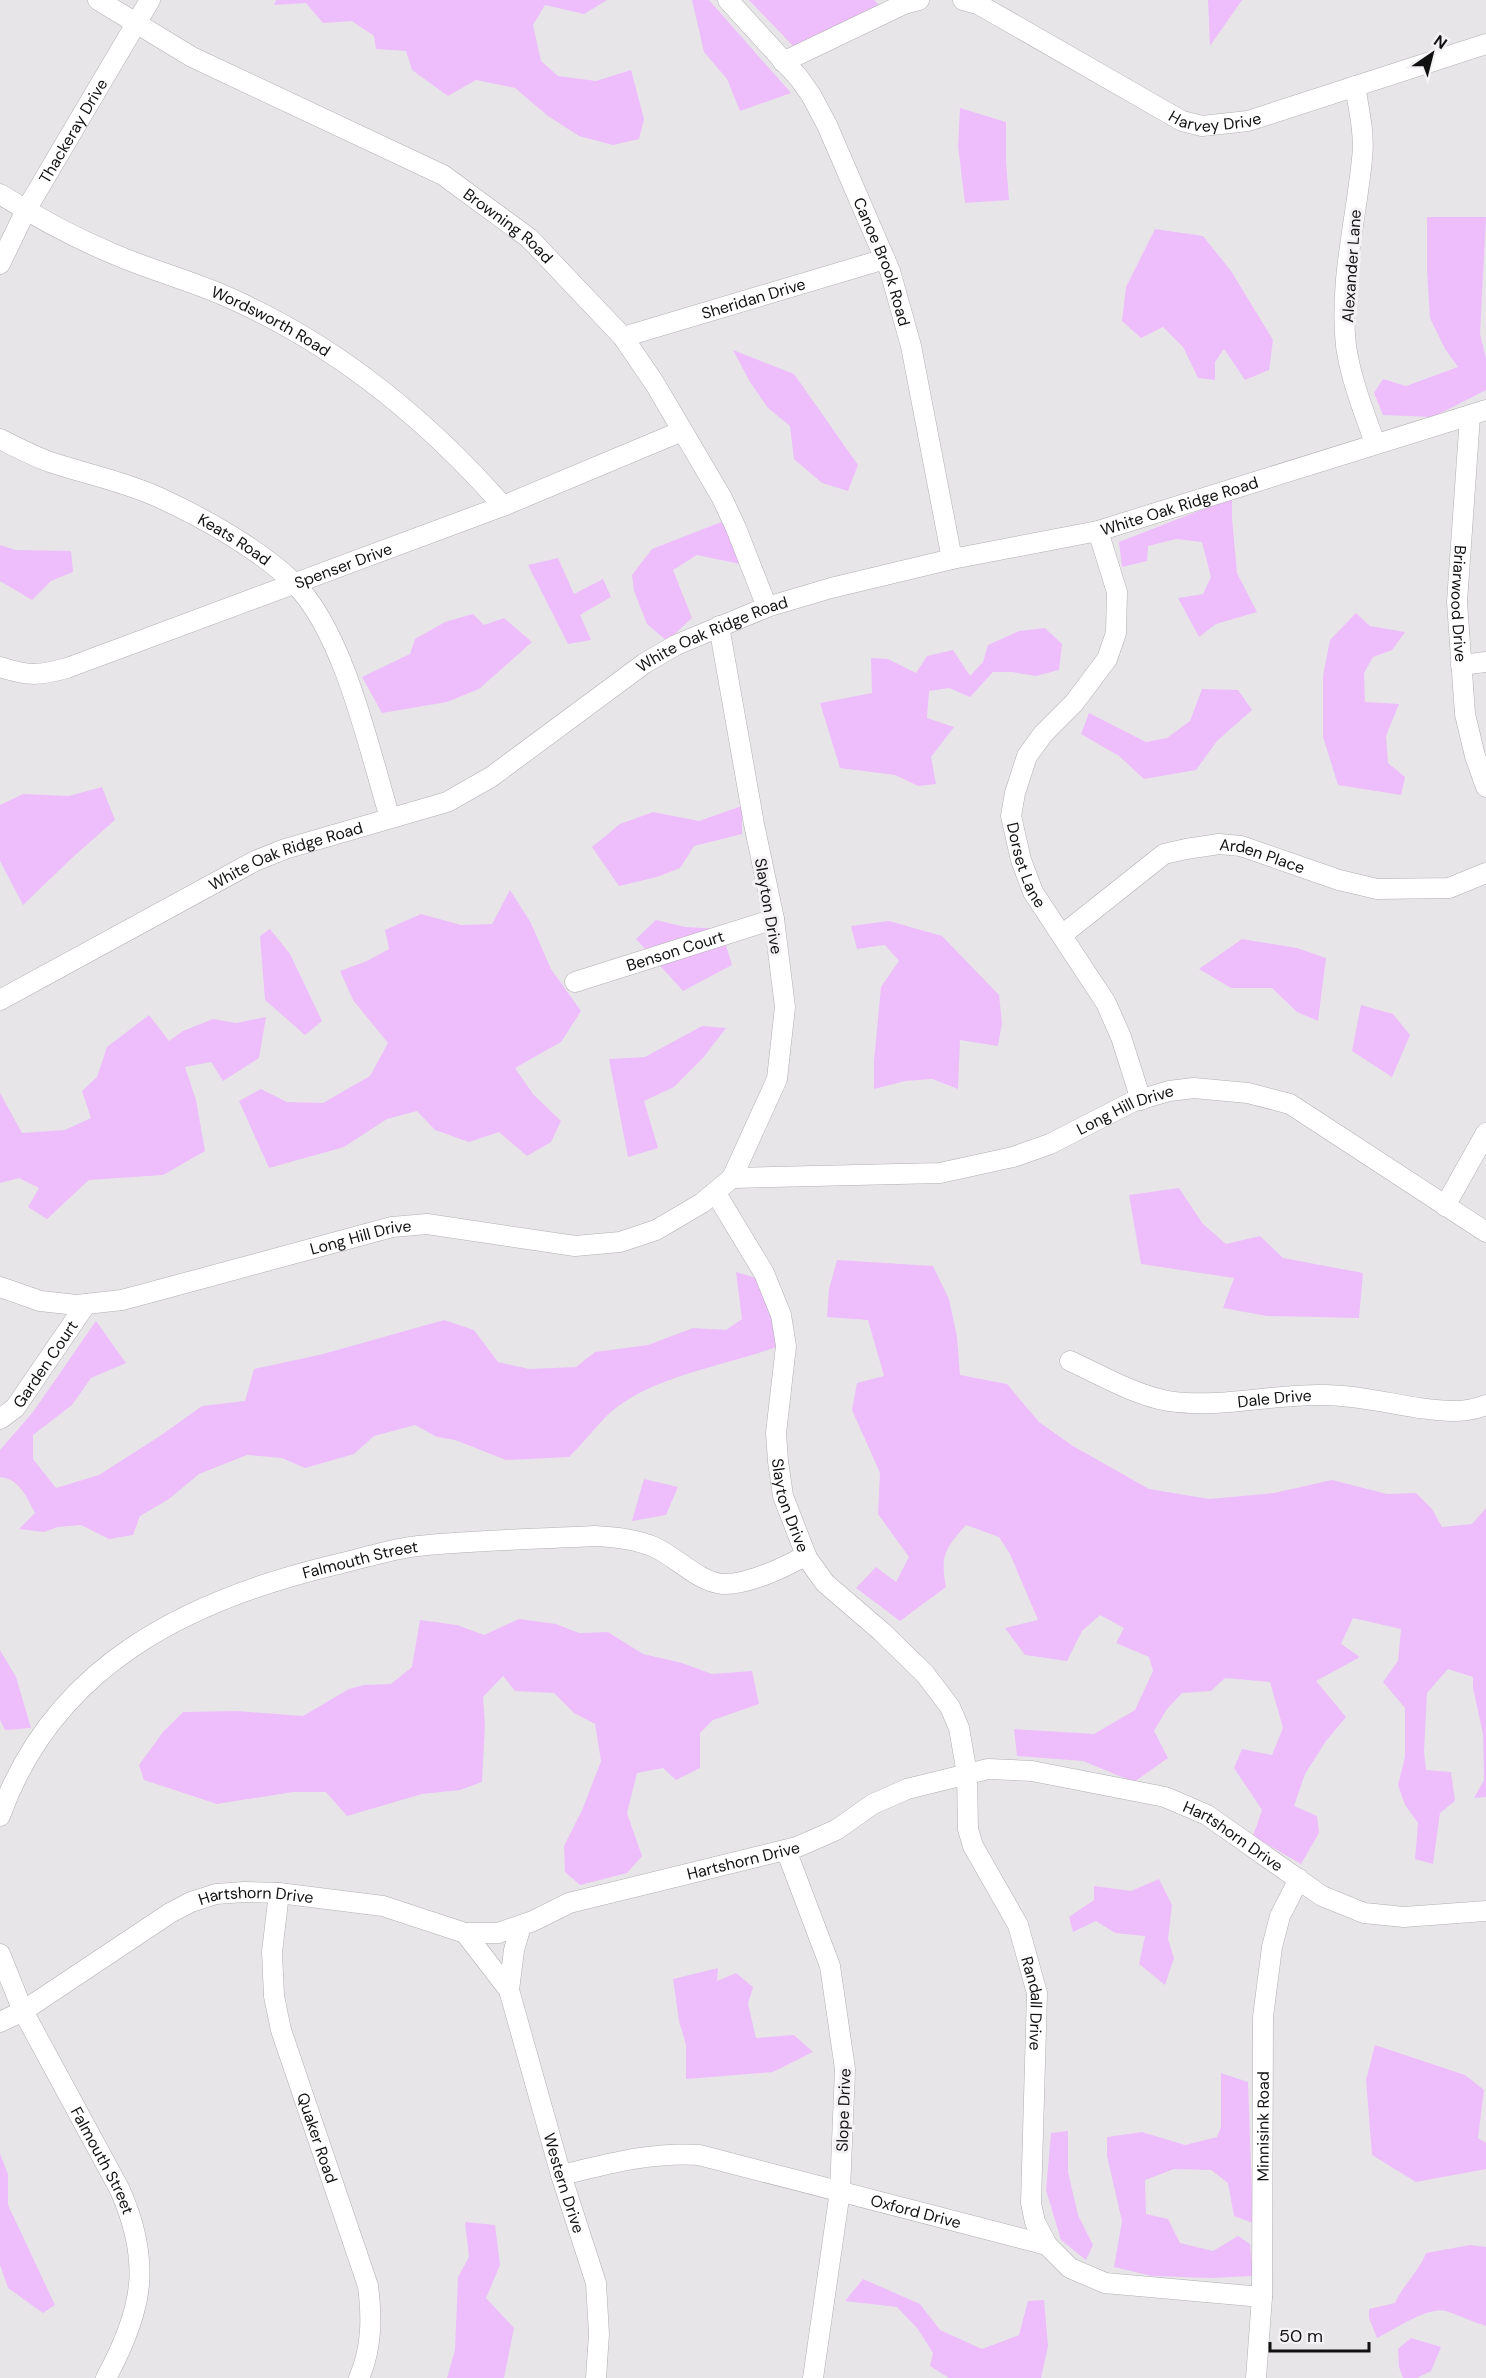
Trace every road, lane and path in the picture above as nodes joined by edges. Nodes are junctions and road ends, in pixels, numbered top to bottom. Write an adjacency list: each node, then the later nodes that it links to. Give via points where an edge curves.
1 (98, 0): 6 (street, Browning Road)
2 (150, 0): 6 (street, Thackeray Drive)
3 (728, 0): 8 (street, Canoe Brook Road)
4 (919, 0): 8 (street)
5 (974, 1): 9 (street, Harvey Drive, via 1182,121 1202,126 1248,121)
6 (137, 23): 11 (street, Thackeray Drive); 14 (street, Browning Road, via 192,57 443,175 529,238)
7 (1486, 44): 9 (street, Harvey Drive)
8 (783, 62): 12 (street, Canoe Brook Road, via 799,78 826,125)
9 (1356, 86): 18 (street, Alexander Lane, via 1362,158 1349,243 1346,345 1351,374)
10 (0, 194): 11 (street, Wordsworth Road)
11 (26, 210): 13 (street, Thackeray Drive); 19 (street, Wordsworth Road, via 115,255 223,295 293,330 358,371 420,420)
12 (885, 259): 14 (street, Sheridan Drive); 21 (street, Canoe Brook Road, via 911,346)
13 (0, 264)
14 (623, 338): 16 (street, Browning Road)
15 (1478, 413): 18 (street, White Oak Ridge Road); 26 (street, Briarwood Drive, via 1457,602)
16 (682, 431): 19 (street, Spenser Drive); 23 (street, Browning Road, via 722,498)
17 (0, 439): 22 (street, Keats Road, via 48,461 157,496 208,522)
18 (1375, 443): 20 (street, White Oak Ridge Road)
19 (503, 506): 22 (street, Spenser Drive)
20 (1098, 531): 21 (street, White Oak Ridge Road); 32 (street, Dorset Lane, via 1117,592 1116,633 1107,659 1027,756 1011,816 1033,892)
21 (952, 559): 23 (street, White Oak Ridge Road)
22 (294, 583): 27 (street, Spenser Drive, via 43,675 21,674); 29 (street, Keats Road, via 332,642 348,681)
23 (767, 607): 24 (street, White Oak Ridge Road)
24 (719, 626): 29 (street, White Oak Ridge Road, via 645,663 491,777 447,802); 31 (street, Slayton Drive)
25 (1486, 662): 26 (street)
26 (1461, 665): 28 (street, Briarwood Drive, via 1466,714)
27 (0, 667)
28 (1486, 787)
29 (390, 818): 34 (street, White Oak Ridge Road, via 255,861)
30 (1486, 873): 32 (street, Arden Place, via 1449,888 1377,889 1241,846 1219,844 1164,854)
31 (774, 919): 33 (street, Benson Court); 37 (street, Slayton Drive, via 785,1007 777,1079)
32 (1062, 934): 35 (street, Dorset Lane, via 1106,1003)
33 (575, 982)
34 (0, 1000)
35 (1141, 1100): 37 (street, Long Hill Drive, via 1032,1151 940,1173); 39 (street, Long Hill Drive, via 1194,1088 1248,1093 1290,1104)
36 (1486, 1133): 39 (street)
37 (732, 1178): 38 (street, Long Hill Drive)
38 (715, 1192): 42 (street, Long Hill Drive, via 656,1230 620,1242 575,1246 427,1224 392,1227 122,1300); 46 (street, Slayton Drive, via 764,1274 780,1315 786,1346 776,1433 778,1461 783,1496)
39 (1445, 1206): 40 (street, Long Hill Drive)
40 (1486, 1232)
41 (0, 1287): 42 (street, Long Hill Drive, via 40,1301)
42 (86, 1304): 45 (street, Garden Court, via 15,1408)
43 (1070, 1361): 44 (street, Dale Drive, via 1165,1401 1219,1404 1324,1395 1444,1412 1470,1411)
44 (1486, 1405)
45 (0, 1419)
46 (806, 1555): 47 (street, Slayton Drive, via 825,1583 925,1674 950,1707 959,1728); 48 (street, Falmouth Street, via 779,1571 723,1584 709,1580 654,1547 618,1537 595,1536 416,1546 277,1579 199,1609 135,1644 75,1692 17,1778)
47 (967, 1774): 49 (street, Hartshorn Drive, via 907,1789 873,1804 836,1830); 50 (street, Hartshorn Drive, via 988,1769 1032,1771 1165,1797 1207,1815); 61 (street, Randall Drive, via 972,1845 1018,1925 1036,1994 1031,2203 1035,2222)
48 (0, 1816)
49 (786, 1850): 53 (street, Hartshorn Drive, via 569,1903); 60 (street, Slope Drive, via 830,1966 839,2020 846,2069)
50 (1299, 1879): 52 (street, Hartshorn Drive, via 1322,1896 1364,1913 1404,1917); 62 (street, Minnisink Road, via 1280,1916 1263,2017)
51 (279, 1893): 54 (street, Hartshorn Drive, via 383,1906); 57 (street, Hartshorn Drive, via 216,1894 191,1902); 64 (street, Quaker Road, via 272,1952 274,1996 281,2030 368,2286 370,2340)
52 (1486, 1911)
53 (521, 1926): 54 (street, Hartshorn Drive, via 498,1933); 56 (street, Western Drive)
54 (465, 1933): 56 (street, Western Drive)
55 (0, 1954): 57 (street, Falmouth Street)
56 (509, 1990): 59 (street, Western Drive)
57 (23, 2011): 58 (street, Hartshorn Drive); 63 (street, Falmouth Street, via 120,2190 136,2236 140,2283 136,2312)
58 (0, 2022)
59 (561, 2175): 60 (street, Oxford Drive, via 670,2153 699,2155); 65 (street, Western Drive, via 596,2283)
60 (840, 2191): 61 (street, Oxford Drive); 66 (street, Slope Drive)
61 (1047, 2245): 62 (street, via 1070,2268 1105,2283)
62 (1262, 2297): 67 (street, Minnisink Road)
63 (106, 2378)
64 (359, 2378)
65 (596, 2378)
66 (813, 2378)
67 (1256, 2378)

